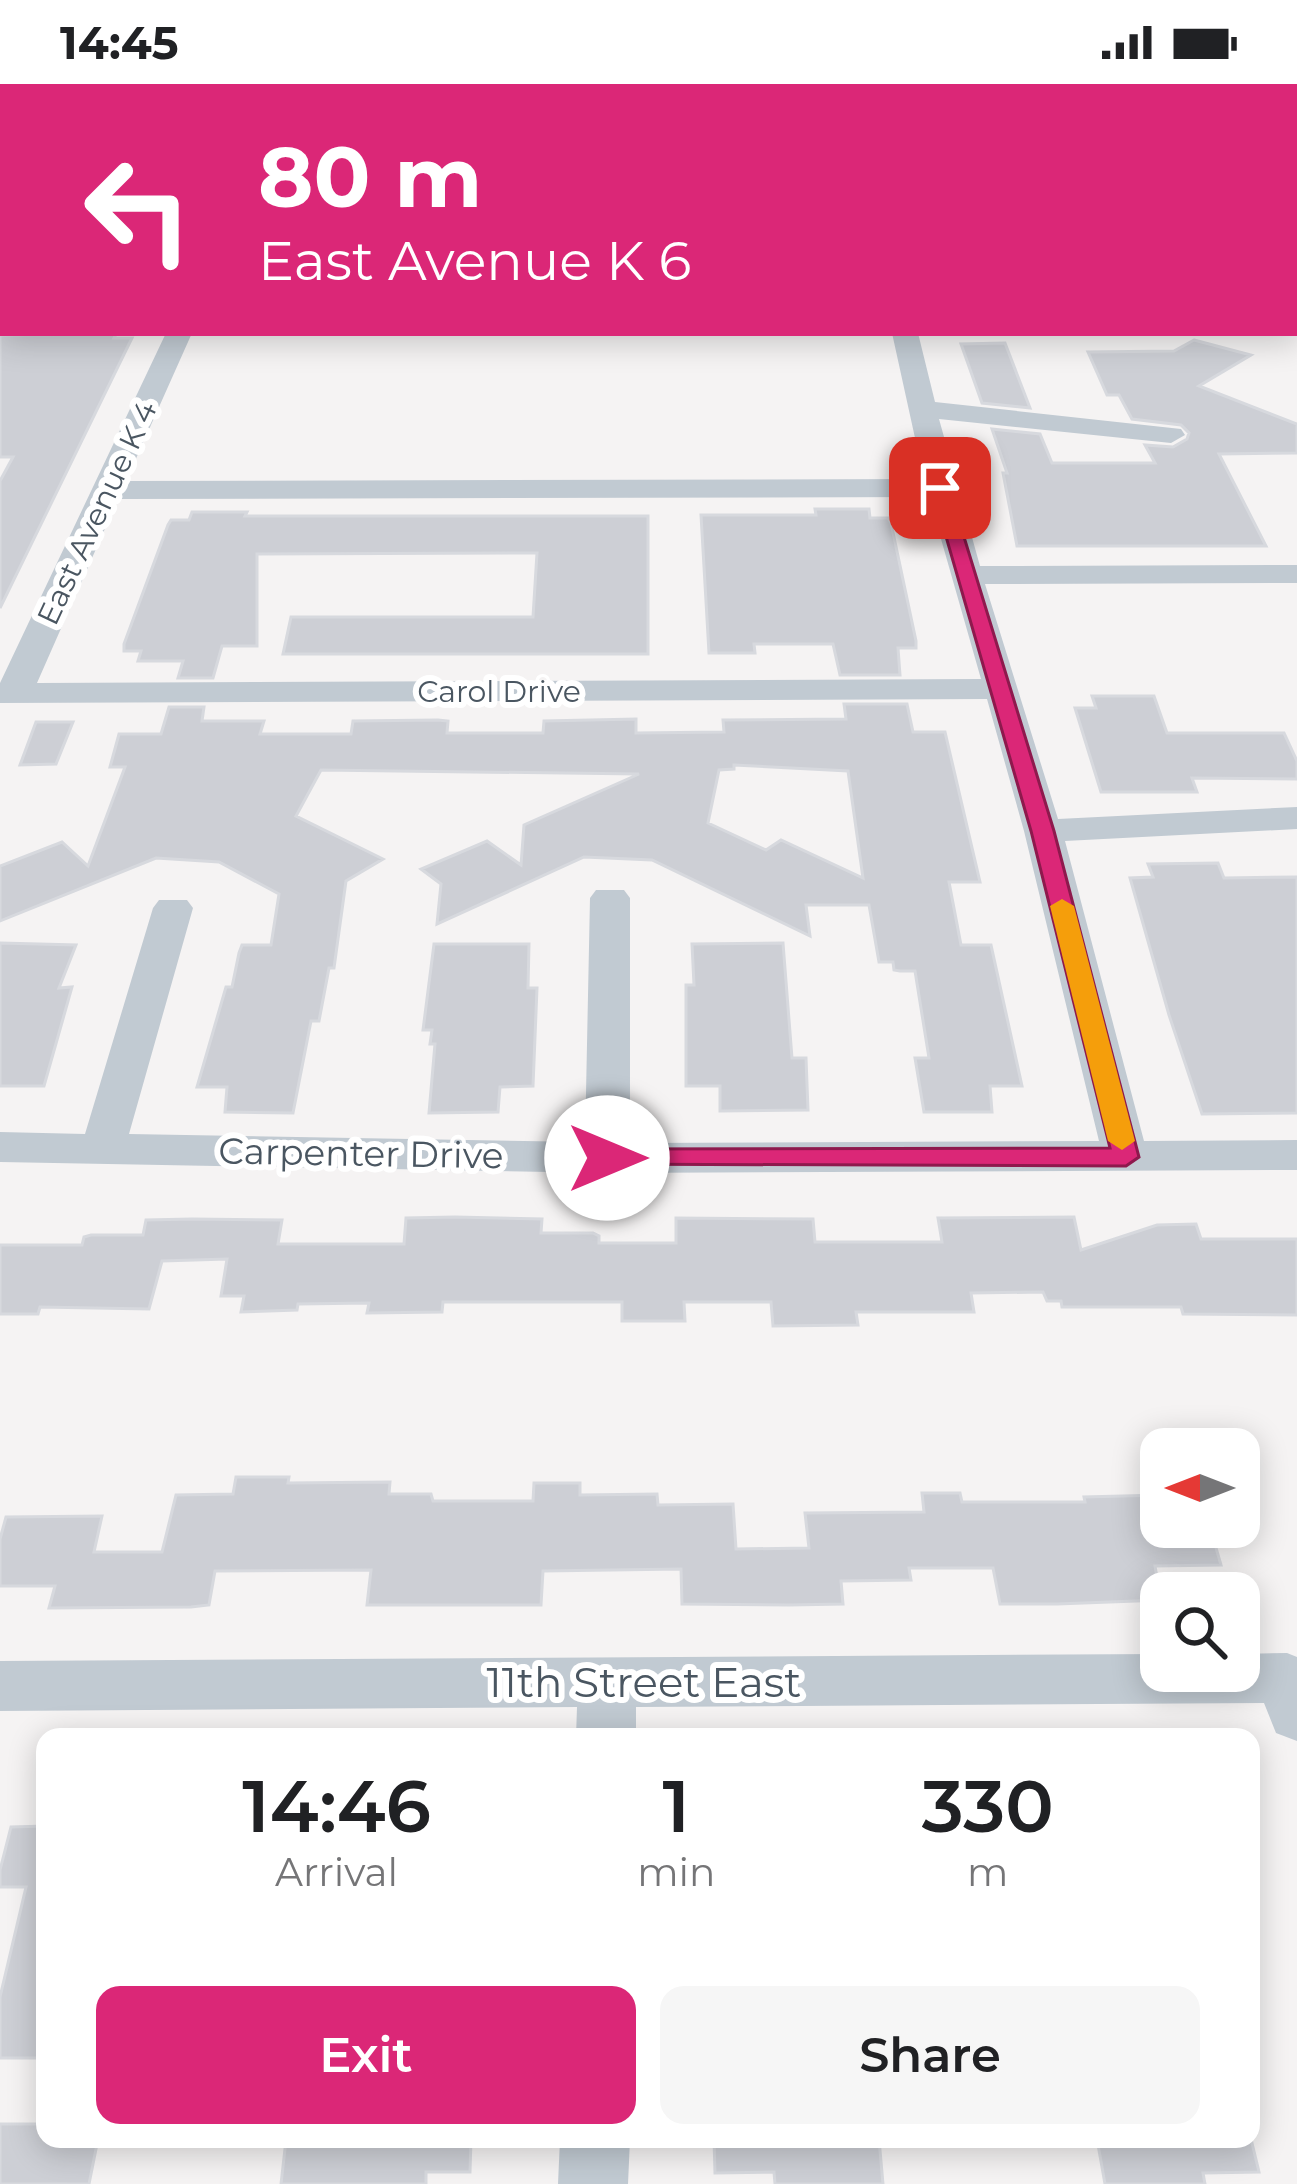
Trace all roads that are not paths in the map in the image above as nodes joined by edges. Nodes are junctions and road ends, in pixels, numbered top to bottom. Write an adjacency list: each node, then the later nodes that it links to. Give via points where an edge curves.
1 (178, 336): 6 (street, East Avenue K 4)
2 (906, 336): 3 (street)
3 (922, 409): 4 (street); 5 (street)
4 (1171, 435)
5 (940, 488): 6 (street); 8 (street)
6 (107, 490): 10 (street, East Avenue K 4)
7 (1297, 574): 8 (street)
8 (966, 575): 9 (street)
9 (999, 689): 10 (street, Carol Drive); 12 (street)
10 (7, 693)
11 (1297, 818): 12 (street)
12 (1043, 831): 18 (street)
13 (610, 898): 19 (street)
14 (173, 908): 16 (street)
15 (0, 1147): 16 (street, Carpenter Drive)
16 (103, 1148): 19 (street, Carpenter Drive)
17 (1297, 1155): 18 (street, Carpenter Drive)
18 (1126, 1157): 19 (street, Carpenter Drive)
19 (607, 1158)
20 (0, 1686): 22 (street, 11th Street East)
21 (1292, 1696): 22 (street, 11th Street East)
22 (607, 1710)
23 (595, 2148): 24 (street)
24 (593, 2184)

